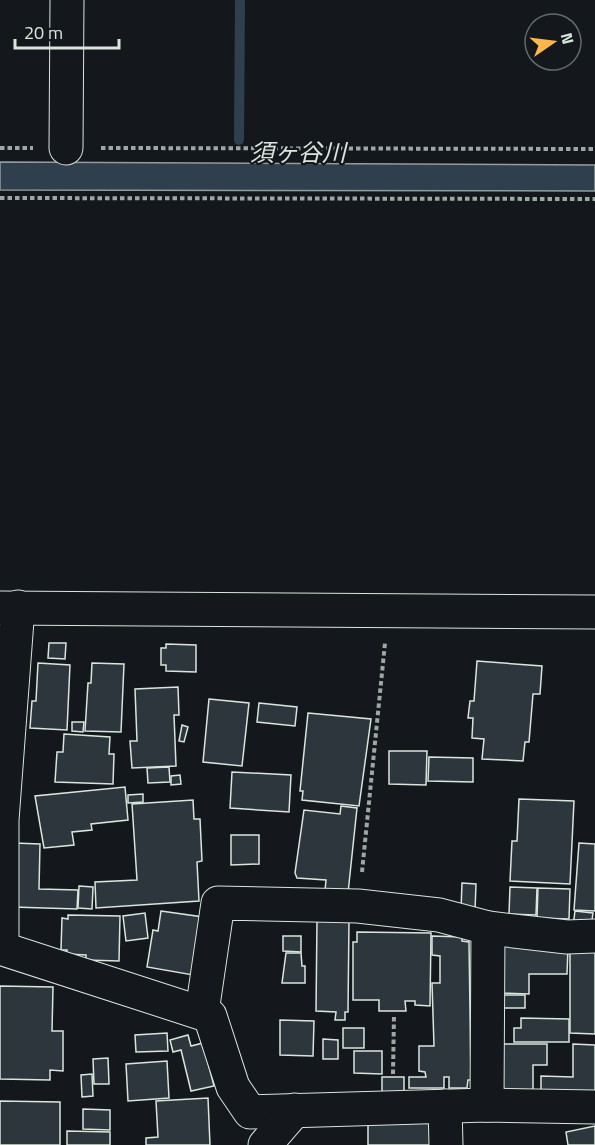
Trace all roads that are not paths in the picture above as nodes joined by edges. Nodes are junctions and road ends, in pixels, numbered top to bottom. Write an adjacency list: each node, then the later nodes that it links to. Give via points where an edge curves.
1 (67, 0): 2 (street)
2 (66, 148)
3 (9, 607): 4 (street); 7 (street)
4 (595, 612)
5 (488, 928): 6 (street, via 567,937); 8 (street, via 440,915 358,906 218,903); 9 (street)
6 (595, 936)
7 (1, 948): 8 (street)
8 (202, 1012): 12 (street, via 210,1016 232,1087 250,1112)
9 (487, 1105): 10 (street); 11 (street)
10 (445, 1106): 12 (street); 15 (street)
11 (595, 1107)
12 (295, 1110): 13 (street); 14 (street)
13 (265, 1145)
14 (297, 1145)
15 (446, 1145)

